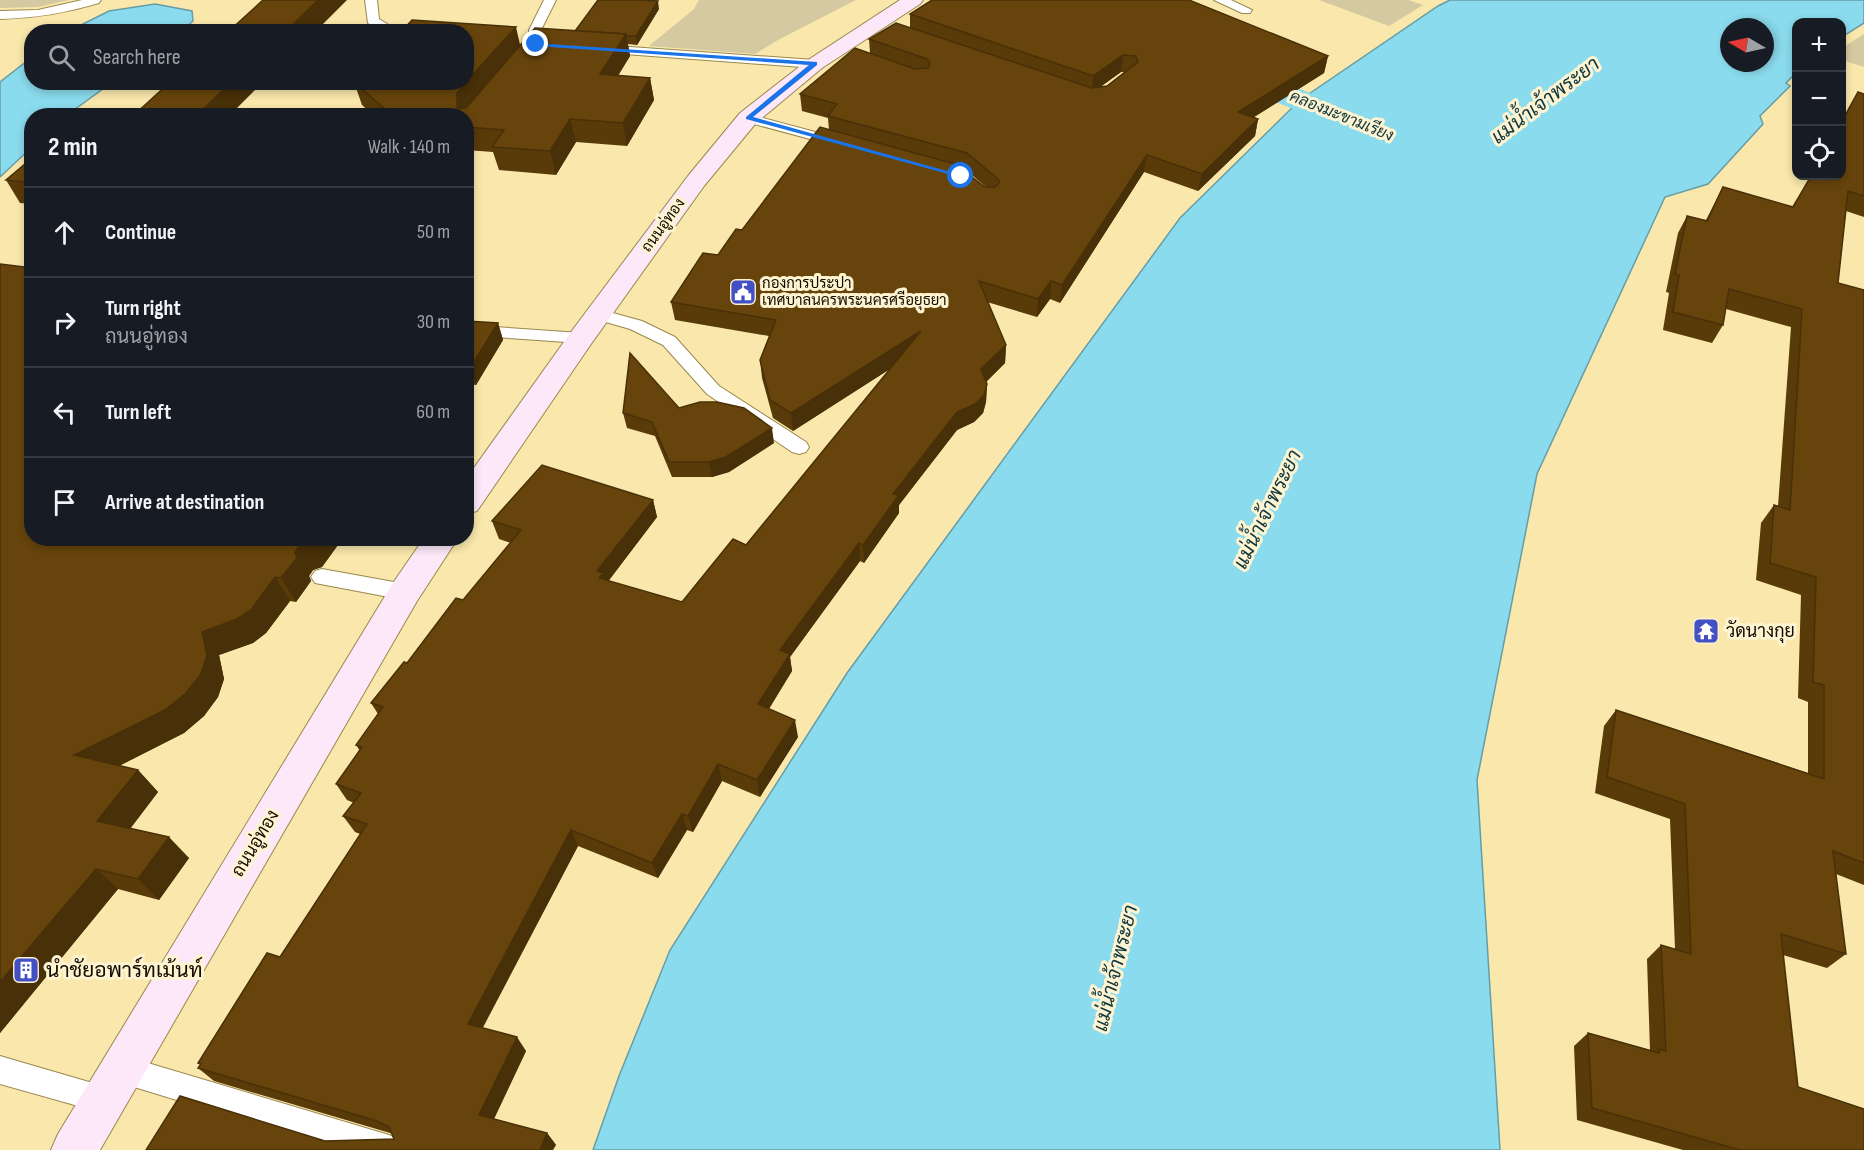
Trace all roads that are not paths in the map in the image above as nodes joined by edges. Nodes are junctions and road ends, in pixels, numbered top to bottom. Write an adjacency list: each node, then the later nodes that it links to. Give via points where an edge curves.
1 (371, 0): 8 (lane, via 373,20)
2 (550, 0): 10 (lane, via 535,30 536,44)
3 (914, 0): 11 (main road, ถนนอู่ทอง, via 886,27 845,53)
4 (1220, 0): 6 (lane)
5 (90, 1): 7 (lane, via 38,14)
6 (1246, 10)
7 (0, 15)
8 (378, 24)
9 (583, 47): 11 (lane)
10 (520, 62)
11 (815, 64): 12 (main road, ถนนอู่ทอง)
12 (748, 118): 13 (lane); 14 (main road, ถนนอู่ทอง)
13 (860, 148)
14 (598, 314): 16 (main road, ถนนอู่ทอง); 17 (lane, via 636,325 669,341 713,390)
15 (474, 331): 16 (lane)
16 (581, 338): 18 (main road, ถนนอู่ทอง)
17 (799, 447)
18 (474, 492)
19 (437, 546): 21 (main road, ถนนอู่ทอง)
20 (322, 577): 21 (lane)
21 (405, 592): 23 (main road, ถนนอู่ทอง)
22 (0, 1070): 23 (lane)
23 (112, 1084): 24 (main road, ถนนอู่ทอง); 25 (lane)
24 (74, 1150)
25 (389, 1150)

